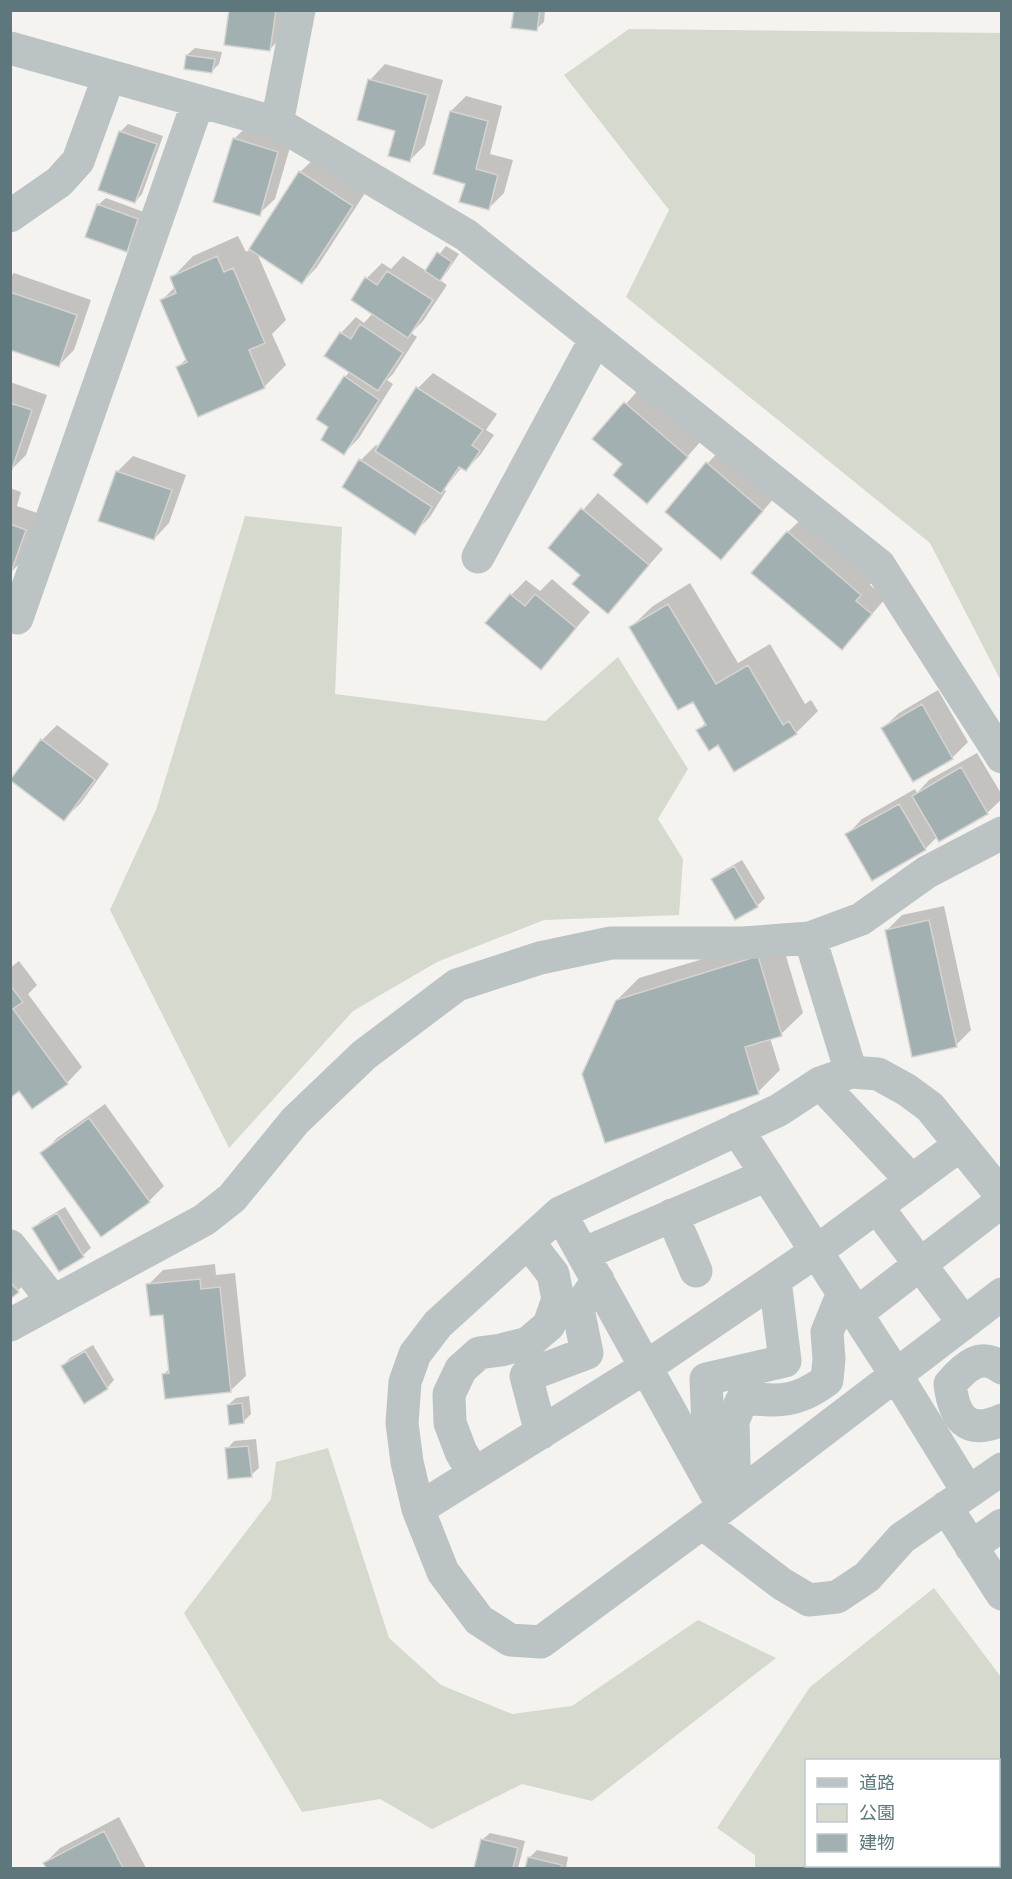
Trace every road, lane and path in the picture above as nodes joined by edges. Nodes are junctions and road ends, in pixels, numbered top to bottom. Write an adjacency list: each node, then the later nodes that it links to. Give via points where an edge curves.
1 (298, 10): 5 (street)
2 (10, 48): 3 (street)
3 (109, 76): 4 (street); 6 (street, via 78,160 59,182)
4 (198, 102): 5 (street); 9 (street)
5 (277, 123): 7 (street, via 466,235)
6 (10, 216)
7 (595, 340): 8 (street); 10 (street, via 879,565)
8 (478, 557)
9 (13, 624)
10 (1002, 757)
11 (1002, 833): 12 (street, via 927,872 861,919)
12 (810, 938): 13 (street); 31 (street, via 743,943 611,943 540,958 457,985 364,1055 295,1121 232,1198 204,1220)
13 (851, 1072): 14 (street); 16 (street, via 878,1074 907,1090 930,1107)
14 (820, 1083): 15 (street, via 779,1110); 18 (street)
15 (738, 1130): 17 (street); 21 (street)
16 (960, 1145): 18 (street); 19 (street)
17 (767, 1175): 22 (street); 25 (street)
18 (912, 1181): 20 (street)
19 (1002, 1199): 26 (street)
20 (877, 1207): 25 (street); 26 (street)
21 (560, 1213): 23 (street); 27 (street)
22 (672, 1215): 27 (street); 28 (street)
23 (528, 1242): 41 (street, via 553,1274 558,1299 549,1324 528,1343 479,1353 460,1369 449,1394 450,1423); 44 (street, via 438,1324 415,1354 405,1382 402,1423)
24 (10, 1246): 31 (street)
25 (817, 1251): 29 (street); 32 (street)
26 (920, 1264): 32 (street); 33 (street)
27 (591, 1267): 35 (street); 39 (street, via 578,1309 587,1353 526,1376)
28 (696, 1270)
29 (775, 1280): 35 (street); 43 (street, via 785,1360 706,1379)
30 (1000, 1300): 33 (street)
31 (53, 1301): 34 (street)
32 (850, 1304): 37 (street); 43 (street, via 827,1332 827,1380 812,1392 791,1398 756,1397 741,1402 733,1421 734,1464)
33 (964, 1323): 37 (street)
34 (10, 1325)
35 (646, 1367): 39 (street); 43 (street)
36 (1002, 1368): 38 (street, via 985,1361 972,1363 950,1384 957,1414 970,1425 986,1427)
37 (896, 1375): 42 (street); 43 (street)
38 (1001, 1421)
39 (541, 1433): 41 (street)
40 (1002, 1469): 42 (street)
41 (474, 1474): 44 (street)
42 (957, 1500): 43 (street, via 902,1538 867,1577 837,1597 809,1600 782,1584); 46 (street)
43 (718, 1502): 44 (street, via 541,1642 510,1640 479,1620 443,1572)
44 (418, 1509)
45 (1002, 1526): 46 (street)
46 (972, 1547): 47 (street)
47 (1002, 1594)

